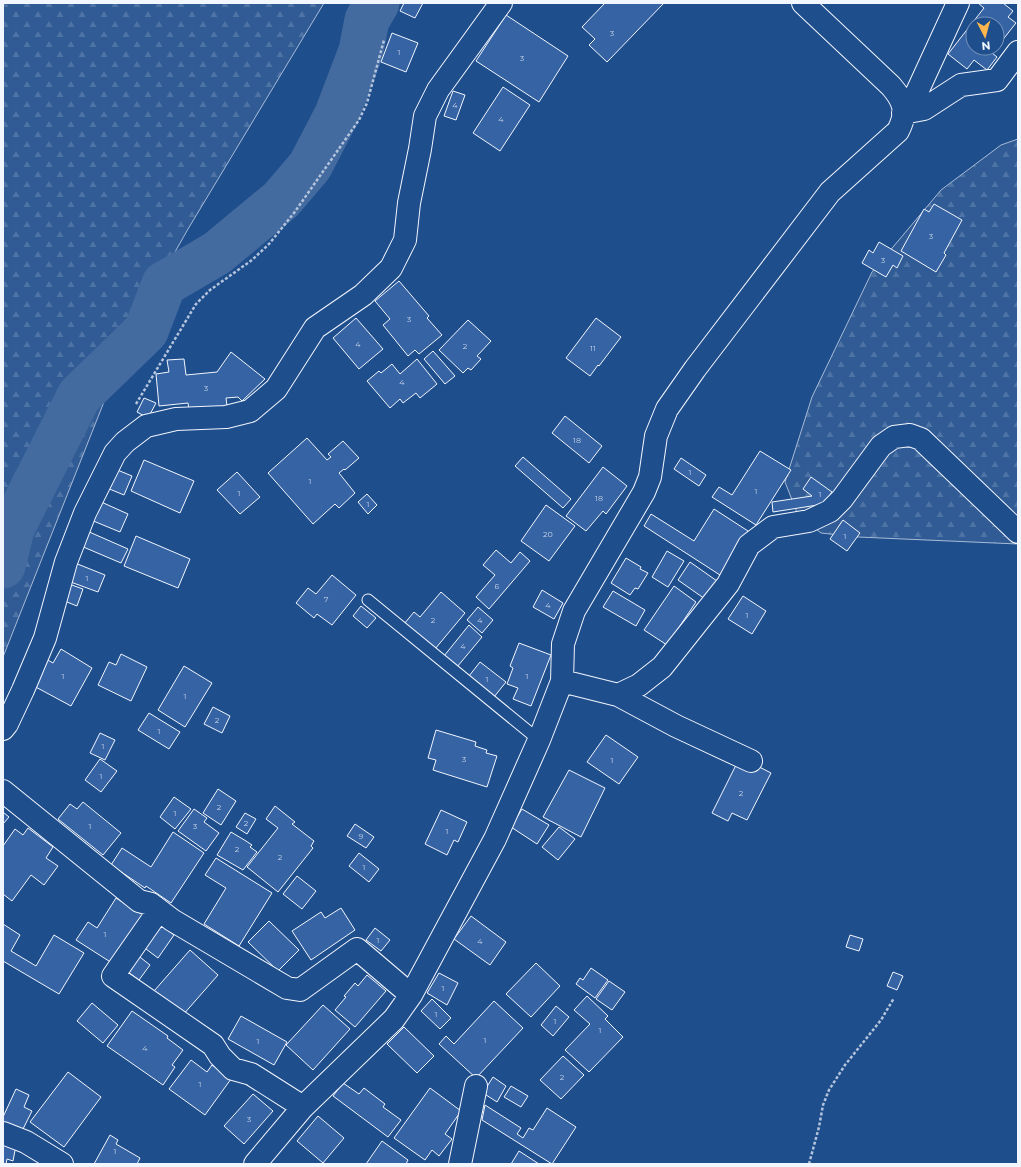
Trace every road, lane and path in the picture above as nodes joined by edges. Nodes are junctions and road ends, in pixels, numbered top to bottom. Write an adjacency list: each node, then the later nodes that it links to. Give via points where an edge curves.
1 (501, 3): 12 (street, via 438,90 425,116 405,240 391,268 363,295 315,328 276,389 250,411 226,417 176,420 146,426 115,453 85,513 66,562 45,638)
2 (803, 3): 6 (street, via 891,86 901,98)
3 (958, 3): 6 (street, via 917,92)
4 (384, 40): 7 (path, via 367,103 359,120 270,244 210,290 196,304)
5 (1018, 52): 6 (street, via 997,80 961,85 924,109)
6 (904, 113): 10 (street, via 898,131 830,192 667,409 656,436 650,477 644,492 574,611 563,644)
7 (135, 405)
8 (1018, 532): 11 (street, via 921,439 910,435 894,437 881,446 842,499 830,511 809,521 773,527 749,545 728,584 662,667 639,685)
9 (368, 600): 13 (lane)
10 (562, 682): 11 (street); 13 (street)
11 (618, 696): 14 (street)
12 (3, 729)
13 (539, 740): 17 (street, via 495,839)
14 (751, 761)
15 (3, 791): 16 (street, via 139,901 151,904)
16 (159, 910): 17 (street, via 287,988 300,990 357,948); 20 (street, via 113,976 212,1045 232,1069 252,1074)
17 (411, 995): 20 (street, via 394,1019)
18 (894, 998): 25 (path, via 881,1020 828,1090)
19 (476, 1086): 24 (street)
20 (303, 1107): 23 (street)
21 (3, 1133): 22 (street, via 26,1142)
22 (62, 1164)
23 (255, 1164)
24 (460, 1164)
25 (809, 1164)

